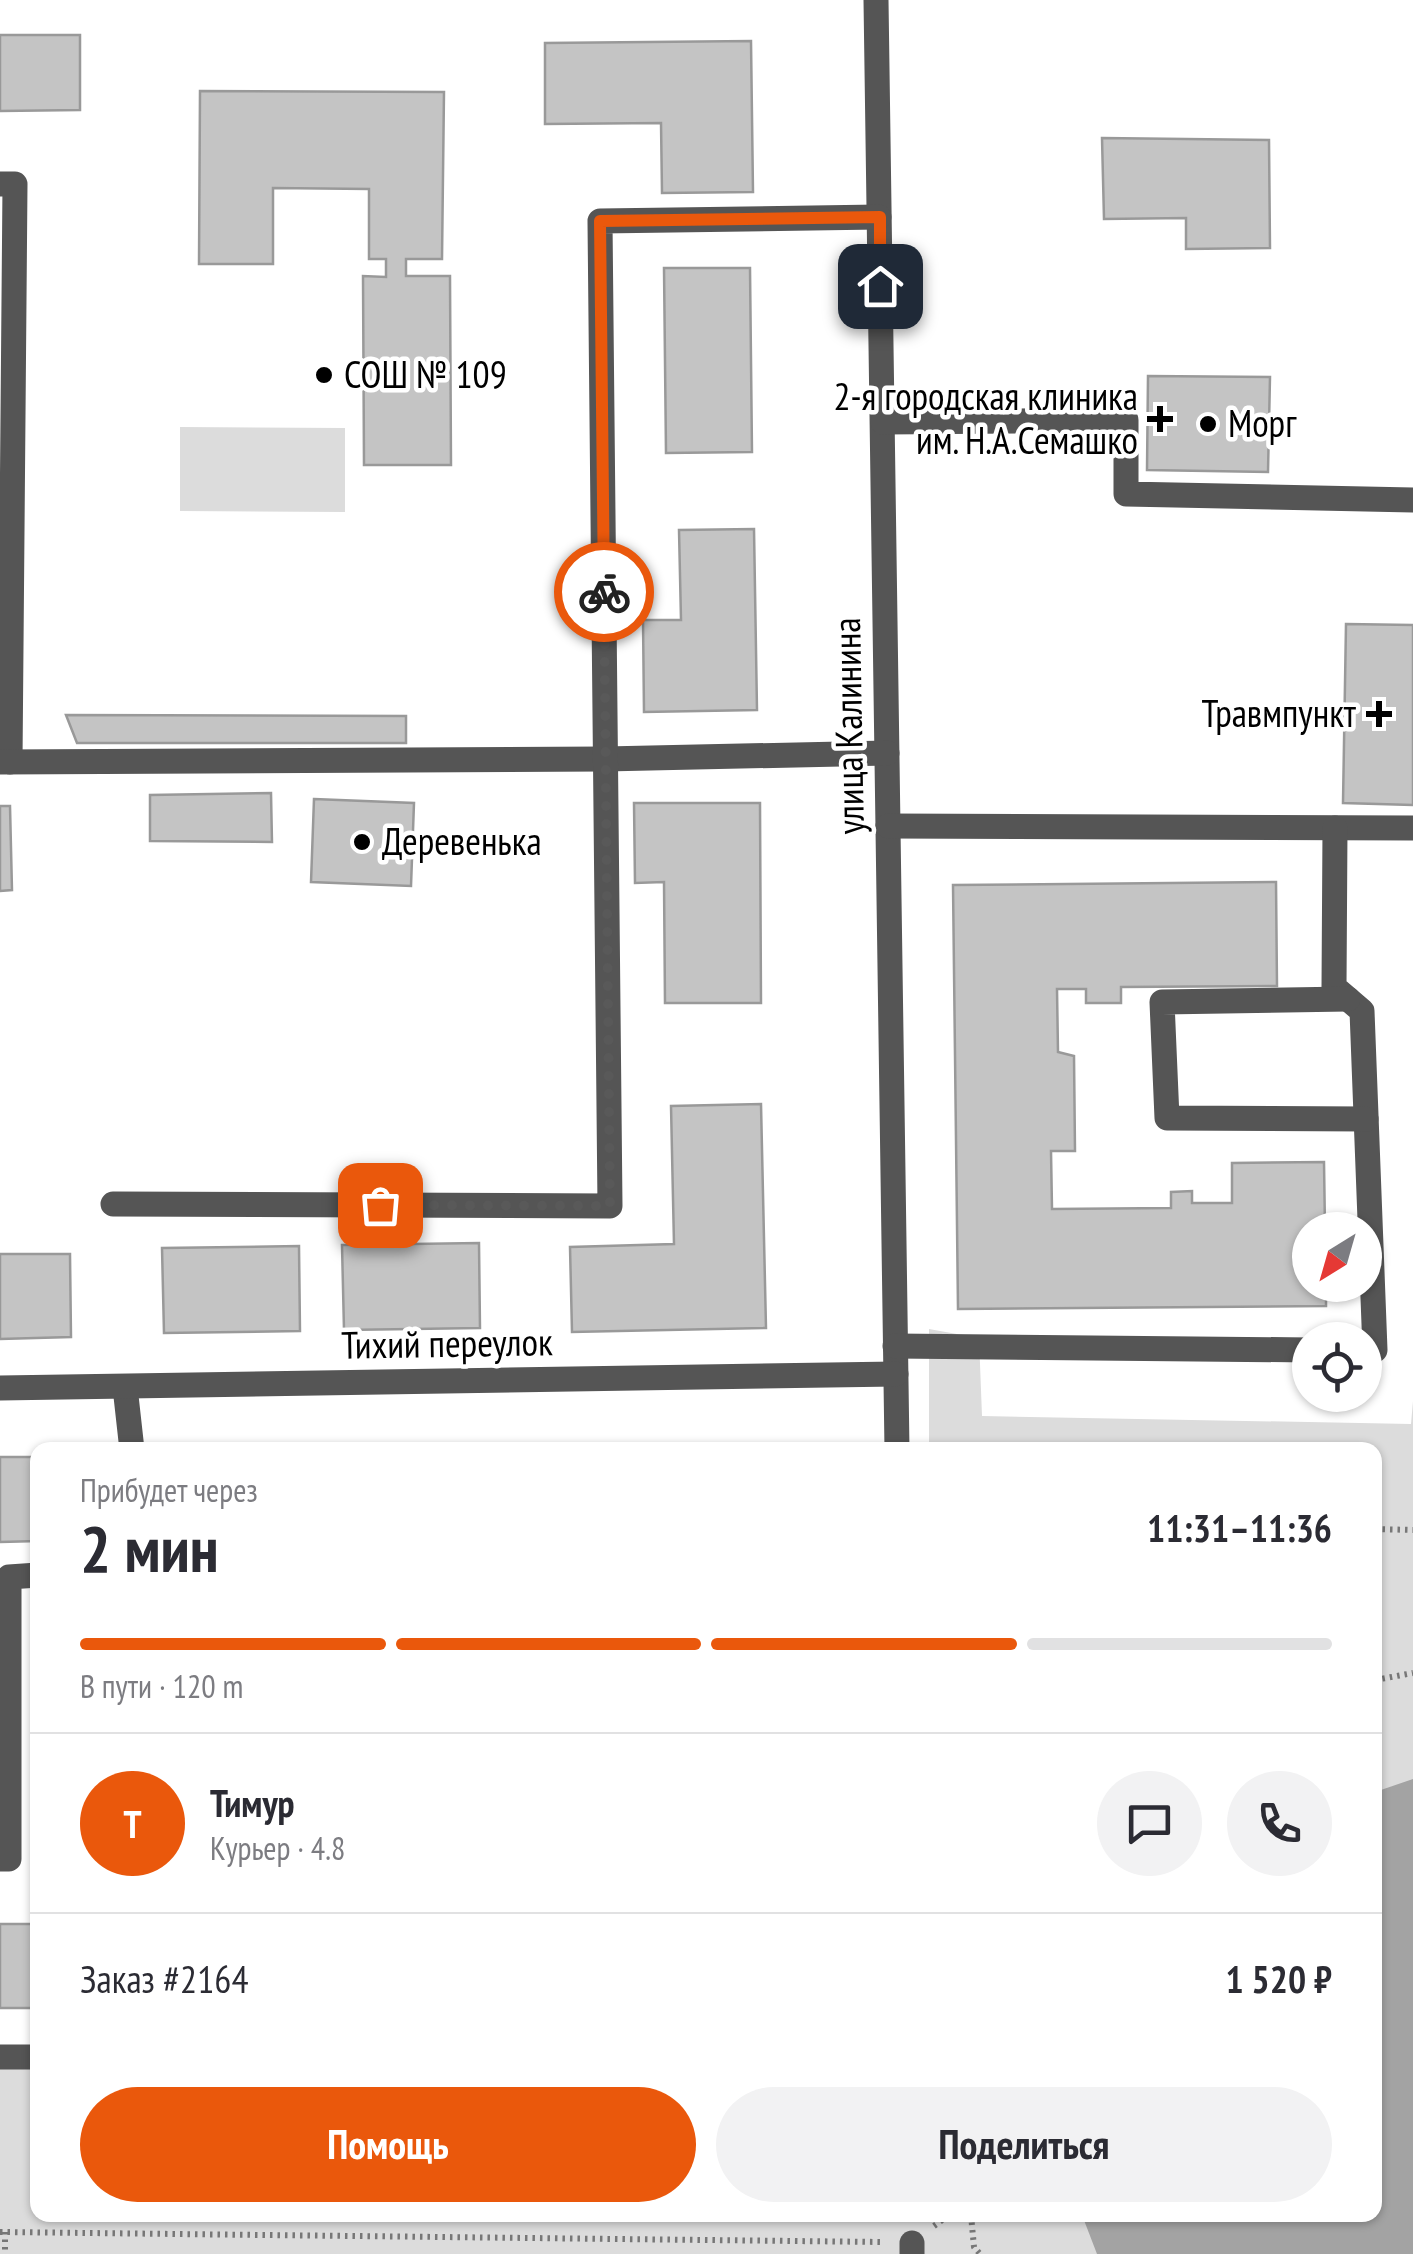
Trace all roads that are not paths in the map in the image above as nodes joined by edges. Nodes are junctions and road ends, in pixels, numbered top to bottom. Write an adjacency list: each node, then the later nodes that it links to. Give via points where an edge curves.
1 (876, 0): 3 (street, улица Калинина)
2 (0, 184): 8 (street, via 15,184)
3 (880, 217): 4 (street, улица Калинина); 7 (street, via 600,221)
4 (882, 422): 5 (street, via 1126,420 1126,494); 6 (street, улица Калинина)
5 (1413, 500)
6 (887, 753): 7 (street); 9 (street, улица Калинина)
7 (605, 759): 8 (street); 14 (street, via 610,1206)
8 (5, 762)
9 (888, 826): 10 (street); 16 (street, улица Калинина)
10 (1335, 828): 11 (street); 12 (street, via 1334,987)
11 (1413, 828)
12 (1348, 999): 13 (street, via 1362,1010); 13 (street, via 1162,1002 1167,1118)
13 (1366, 1118): 15 (street)
14 (113, 1204)
15 (1374, 1322)
16 (896, 1346): 17 (street); 18 (street, улица Калинина)
17 (1292, 1350)
18 (896, 1374): 19 (street, Тихий переулок); 22 (street, улица Калинина)
19 (125, 1387): 20 (street, Тихий переулок); 21 (street)
20 (0, 1388)
21 (131, 1442)
22 (897, 1442)
23 (30, 1575): 24 (street, via 9,1576 8,1859)
24 (0, 1859)
25 (0, 2057): 26 (street)
26 (30, 2057)

